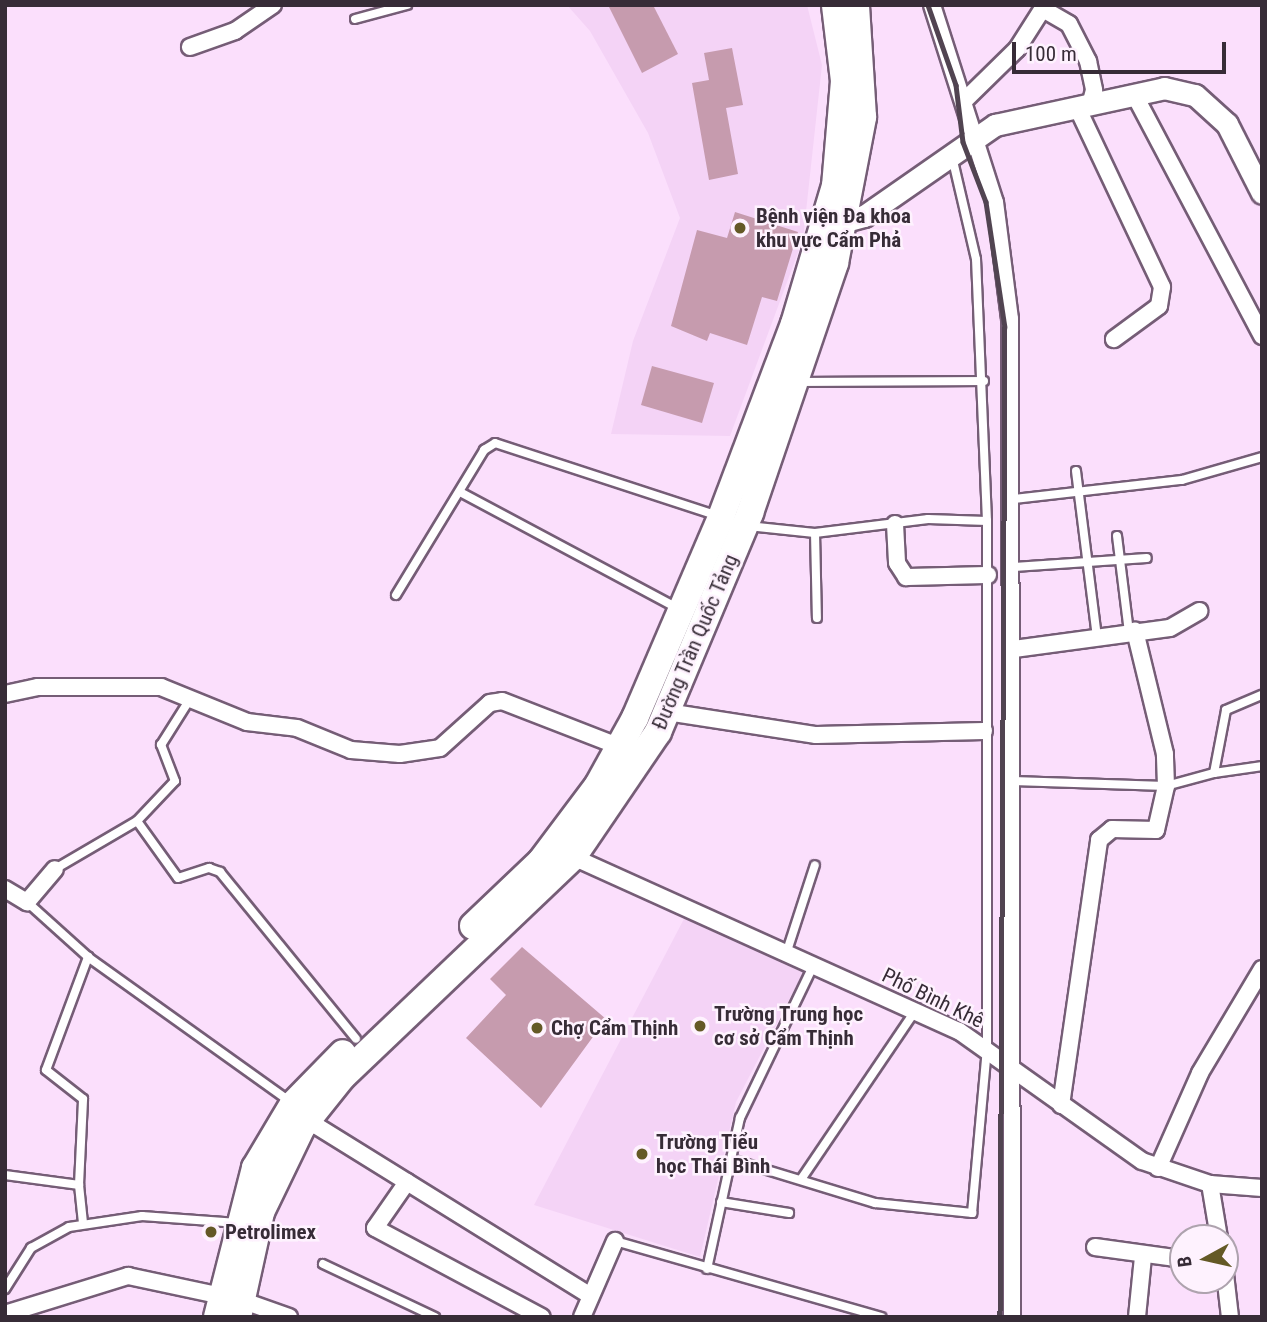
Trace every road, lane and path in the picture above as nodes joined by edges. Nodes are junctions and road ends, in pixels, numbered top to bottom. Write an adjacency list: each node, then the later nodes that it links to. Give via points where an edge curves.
1 (273, 5): 9 (street, via 235,31)
2 (407, 5): 7 (lane)
3 (835, 5): 8 (highway, Đường Trần Quốc Tảng)
4 (856, 5): 8 (highway, Đường Trần Quốc Tảng)
5 (932, 5): 11 (street)
6 (1044, 7): 11 (street, via 1017,49); 12 (street, via 1069,24 1088,61 1094,90)
7 (355, 19)
8 (850, 37): 16 (highway, Đường Trần Quốc Tảng, via 863,117); 27 (highway, Đường Trần Quốc Tảng, via 835,186)
9 (190, 47)
10 (1134, 94): 12 (street); 15 (street, via 1175,90 1209,106 1227,124); 17 (street)
11 (966, 99): 13 (street, via 975,124)
12 (1083, 106): 13 (street, via 995,125); 18 (street, via 1162,287 1160,306)
13 (971, 140): 14 (street); 25 (street, via 995,202 1006,277)
14 (952, 155): 16 (street, via 864,216); 19 (lane, via 976,259)
15 (1262, 193)
16 (845, 221): 20 (highway, Đường Trần Quốc Tảng)
17 (1262, 336)
18 (1114, 339)
19 (984, 380): 20 (lane); 26 (lane)
20 (797, 382): 27 (highway, Đường Trần Quốc Tảng)
21 (1262, 457): 24 (lane, via 1182,480)
22 (1076, 471): 24 (lane)
23 (460, 492): 27 (lane, via 495,443); 36 (lane); 37 (lane)
24 (1079, 494): 25 (lane); 33 (lane)
25 (1014, 499): 34 (street)
26 (987, 521): 28 (lane); 35 (lane)
27 (733, 522): 29 (lane); 37 (highway, Đường Trần Quốc Tảng); 46 (highway, Đường Trần Quốc Tảng)
28 (895, 524): 29 (lane); 35 (street, via 897,564 906,577)
29 (815, 534): 39 (lane)
30 (1117, 536): 32 (lane)
31 (1147, 558): 32 (lane)
32 (1121, 560): 33 (lane); 40 (lane)
33 (1087, 563): 34 (lane); 41 (lane)
34 (1014, 567): 42 (street)
35 (988, 575): 47 (lane)
36 (396, 595)
37 (683, 611): 48 (highway, Đường Trần Quốc Tảng)
38 (1200, 611): 40 (street, via 1185,624)
39 (817, 618)
40 (1132, 632): 41 (street); 52 (street, via 1166,754)
41 (1097, 640): 42 (street)
42 (1014, 649): 51 (street)
43 (5, 694): 45 (street, via 116,685 161,687)
44 (1262, 695): 50 (lane, via 1226,710)
45 (191, 697): 48 (street, via 247,722 297,728 351,750 383,754 440,748 496,701); 53 (lane, via 161,745 175,781)
46 (667, 712): 47 (street, via 816,735); 54 (highway, Đường Trần Quốc Tảng)
47 (984, 731): 66 (lane)
48 (618, 746): 62 (highway, Đường Trần Quốc Tảng, via 598,785 541,861)
49 (1262, 766): 50 (lane)
50 (1214, 773): 52 (lane)
51 (1013, 781): 52 (lane); 67 (street)
52 (1166, 786): 68 (street, via 1156,830 1112,829 1099,840)
53 (137, 821): 56 (lane); 65 (lane, via 177,877 209,868 220,872)
54 (573, 856): 59 (street, Phố Bình Khê); 62 (highway, Đường Trần Quốc Tảng)
55 (815, 865): 59 (lane)
56 (55, 869): 58 (street)
57 (5, 889): 58 (street)
58 (27, 902): 60 (lane)
59 (787, 951): 61 (street, Phố Bình Khê)
60 (88, 957): 69 (lane); 76 (lane, via 46,1070 83,1099)
61 (814, 964): 64 (street, Phố Bình Khê); 70 (lane, via 740,1118)
62 (444, 967): 65 (highway, Đường Trần Quốc Tảng); 69 (highway, Đường Trần Quốc Tảng)
63 (1262, 969): 71 (street, via 1200,1073)
64 (915, 1011): 66 (street, Phố Bình Khê); 73 (lane)
65 (356, 1039): 69 (highway, Đường Trần Quốc Tảng)
66 (987, 1048): 67 (street, Phố Bình Khê); 73 (lane, via 971,1215 876,1203)
67 (1013, 1065): 68 (street, Phố Bình Khê); 99 (street)
68 (1061, 1105): 71 (street, Phố Bình Khê)
69 (300, 1112): 74 (street); 80 (highway, Đường Trần Quốc Tảng, via 255,1168); 92 (highway, Đường Trần Quốc Tảng)
70 (731, 1159): 73 (lane); 78 (lane)
71 (1158, 1168): 75 (street, Phố Bình Khê)
72 (5, 1175): 76 (lane)
73 (802, 1178)
74 (407, 1182): 91 (street); 96 (street, via 375,1228)
75 (1210, 1184): 77 (street, Phố Bình Khê); 82 (street)
76 (79, 1185): 81 (lane)
77 (1262, 1188)
78 (721, 1202): 79 (lane); 88 (lane)
79 (789, 1213)
80 (238, 1223): 81 (lane, via 142,1216); 92 (highway, Đường Trần Quốc Tảng)
81 (83, 1224): 89 (lane, via 31,1248)
82 (1217, 1224)
83 (615, 1241): 88 (lane); 91 (street)
84 (1095, 1247): 85 (street)
85 (1143, 1257): 86 (street); 100 (street)
86 (1169, 1258)
87 (323, 1264): 95 (lane)
88 (707, 1269): 98 (lane)
89 (5, 1289)
90 (1227, 1294): 101 (street)
91 (589, 1295): 97 (street)
92 (229, 1307): 93 (street, via 128,1276); 94 (street)
93 (5, 1314)
94 (289, 1317)
95 (435, 1317)
96 (541, 1317)
97 (582, 1317)
98 (881, 1317)
99 (1012, 1317)
100 (1137, 1317)
101 (1230, 1317)

